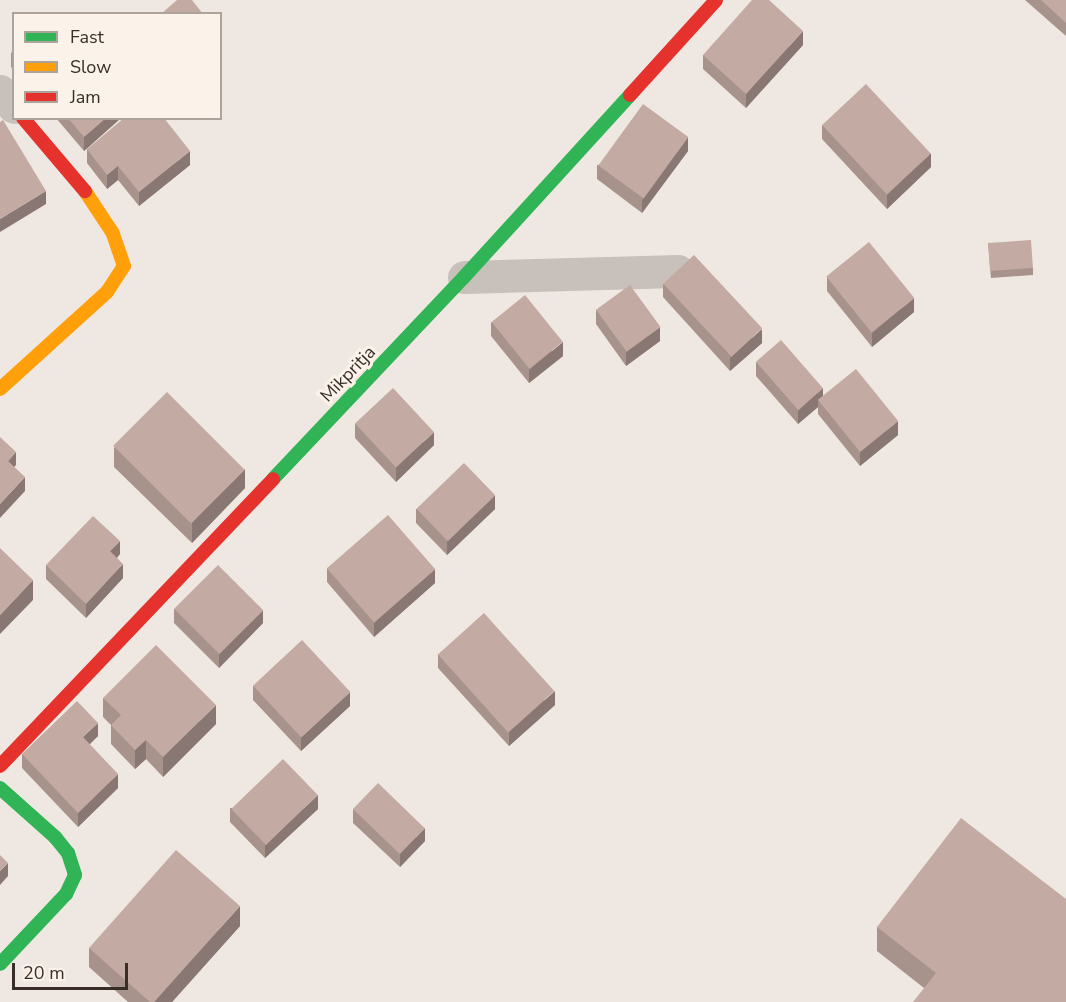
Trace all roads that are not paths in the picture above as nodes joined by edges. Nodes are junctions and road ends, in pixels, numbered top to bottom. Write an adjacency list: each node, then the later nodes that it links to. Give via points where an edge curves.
1 (716, 0): 6 (street, Mikpritja)
2 (0, 91): 3 (street)
3 (12, 105)
4 (25, 120): 7 (street, via 86,192 112,232 123,266 107,292)
5 (678, 271): 6 (street)
6 (464, 277): 8 (street, Mikpritja)
7 (0, 389)
8 (0, 766)
9 (0, 788): 10 (street, via 56,837 68,853 75,875 66,894)
10 (0, 964)

